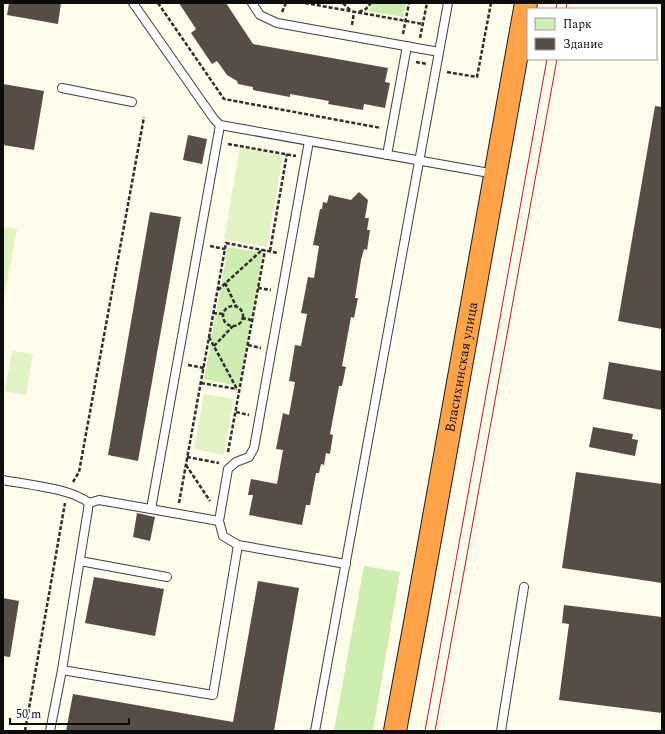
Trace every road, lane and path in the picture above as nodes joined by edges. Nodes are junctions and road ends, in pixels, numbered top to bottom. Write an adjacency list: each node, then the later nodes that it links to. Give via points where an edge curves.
1 (133, 3): 22 (lane)
2 (158, 3): 23 (path, via 224,99)
3 (252, 3): 15 (lane, via 260,15 277,23)
4 (305, 3): 12 (path)
5 (343, 3): 12 (path, via 348,10)
6 (371, 3): 12 (path, via 366,9)
7 (409, 3): 13 (path)
8 (426, 3): 14 (path)
9 (448, 3): 17 (lane)
10 (491, 3): 18 (path, via 477,77)
11 (526, 3): 30 (highway, Власихинская улица)
12 (354, 12): 13 (path)
13 (406, 21): 14 (path); 15 (path)
14 (423, 24): 16 (path)
15 (404, 46): 16 (lane); 23 (lane)
16 (418, 48): 17 (lane)
17 (439, 52): 18 (lane)
18 (436, 70): 29 (lane)
19 (62, 88): 20 (lane)
20 (132, 102)
21 (144, 117): 55 (path, via 79,472)
22 (220, 125): 24 (lane); 25 (lane)
23 (392, 130): 27 (lane)
24 (309, 141): 27 (lane); 28 (lane)
25 (218, 142): 26 (path); 31 (lane)
26 (287, 154): 28 (path); 34 (path)
27 (387, 155): 29 (lane)
28 (306, 158): 35 (lane)
29 (419, 161): 30 (lane); 62 (lane)
30 (496, 174): 69 (highway, Власихинская улица)
31 (199, 244): 32 (path); 46 (lane)
32 (225, 249): 33 (path, via 226,243); 37 (path)
33 (263, 250): 34 (path); 36 (path); 42 (path)
34 (270, 251): 35 (path)
35 (289, 255): 59 (lane, via 254,448 249,457 236,462 228,469)
36 (225, 283): 37 (path); 38 (path)
37 (217, 290): 39 (path)
38 (236, 307): 40 (path, via 226,308); 41 (path, via 242,312)
39 (213, 313): 40 (path); 44 (path)
40 (223, 314): 43 (path, via 224,321)
41 (242, 318): 42 (path); 43 (path, via 239,324)
42 (252, 320): 49 (path)
43 (233, 326): 45 (path)
44 (209, 337): 45 (path); 47 (path)
45 (214, 346): 49 (path)
46 (178, 363): 47 (path); 57 (lane)
47 (204, 368): 48 (path)
48 (201, 382): 49 (path); 50 (path)
49 (238, 389): 51 (path)
50 (187, 457): 52 (path); 53 (path)
51 (228, 457)
52 (226, 464)
53 (186, 465): 58 (path); 59 (path)
54 (3, 480): 55 (lane)
55 (67, 492): 56 (lane); 66 (path)
56 (89, 503): 57 (lane, via 99,500); 61 (lane)
57 (151, 509): 58 (lane)
58 (177, 514): 59 (lane)
59 (219, 518): 60 (lane, via 223,536)
60 (238, 545): 62 (lane); 65 (lane, via 213,694)
61 (80, 561): 63 (lane); 65 (lane)
62 (346, 564): 68 (lane)
63 (167, 577)
64 (524, 587): 70 (lane)
65 (62, 670): 67 (lane)
66 (25, 731)
67 (50, 731)
68 (315, 731)
69 (395, 731)
70 (501, 731)

